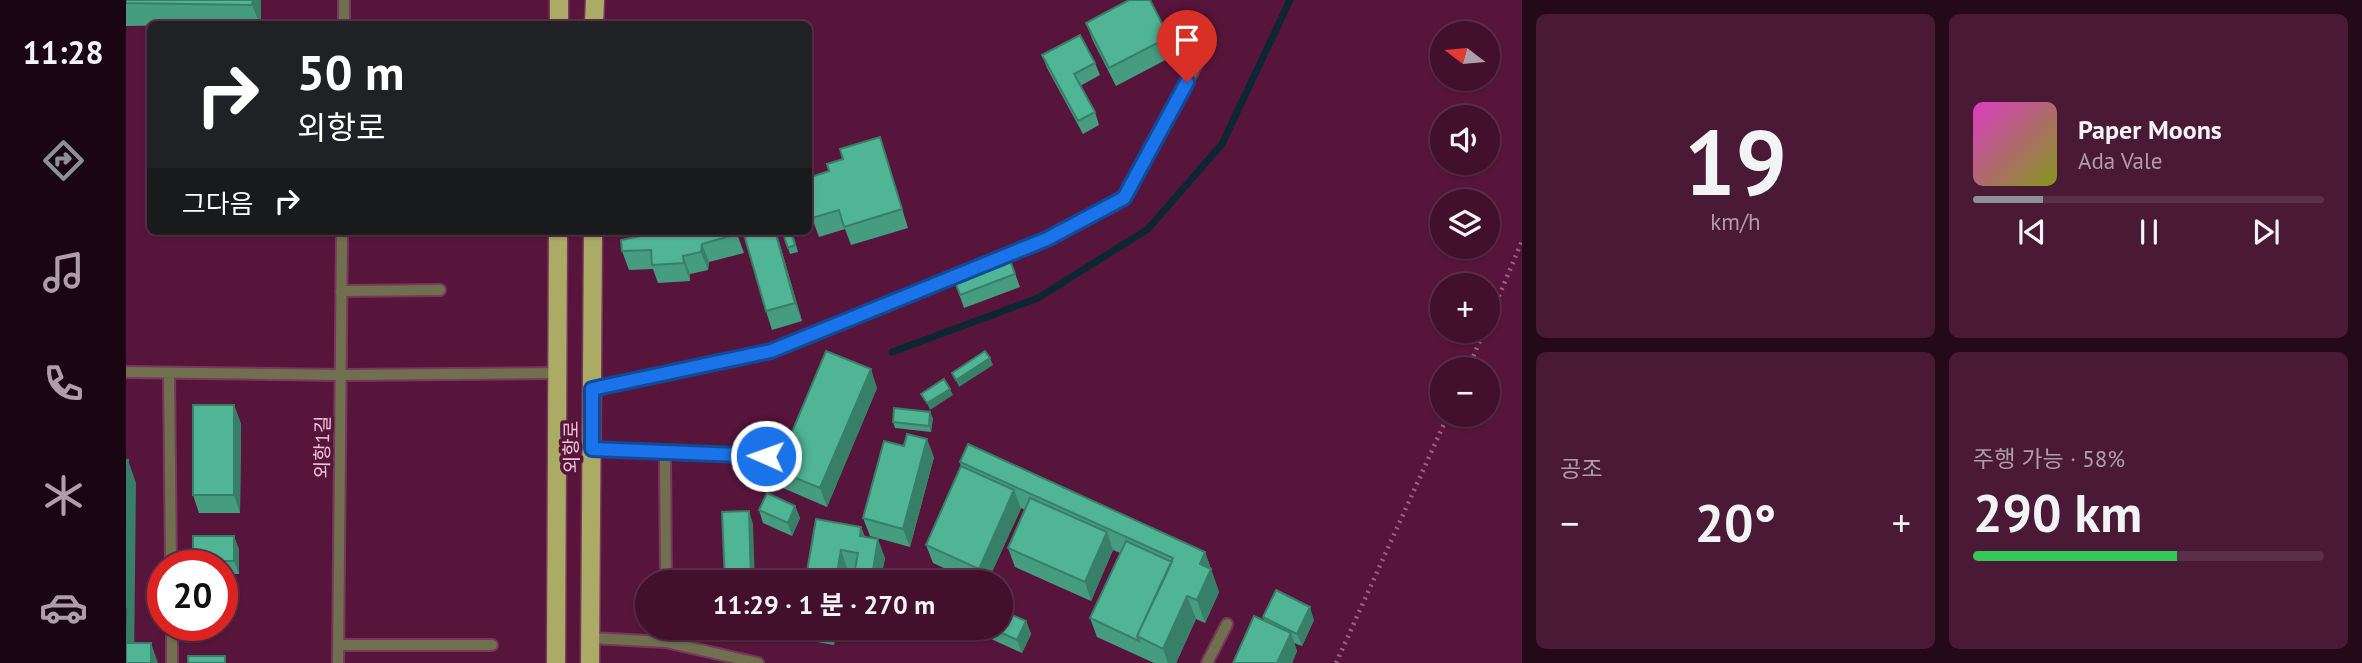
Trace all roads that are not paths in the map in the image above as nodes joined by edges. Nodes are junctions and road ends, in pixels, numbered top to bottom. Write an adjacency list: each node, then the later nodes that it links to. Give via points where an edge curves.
1 (344, 0): 4 (lane)
2 (559, 0): 5 (main road)
3 (594, 0): 6 (main road)
4 (344, 21)
5 (559, 21)
6 (594, 21)
7 (1200, 59): 11 (lane, via 1124,198 1047,239)
8 (342, 235): 14 (lane, 외항1길)
9 (558, 235): 17 (main road, 외항로)
10 (593, 235): 19 (main road, 외항로)
11 (984, 264)
12 (971, 270): 19 (lane, via 771,351)
13 (440, 290): 14 (lane)
14 (341, 291): 18 (lane, 외항1길)
15 (126, 372): 16 (lane)
16 (169, 373): 18 (lane); 23 (lane)
17 (557, 373): 18 (lane); 33 (main road, 외항로)
18 (341, 375): 29 (lane, 외항1길)
19 (592, 389): 20 (main road, 외항로)
20 (592, 449): 21 (lane); 26 (main road, 외항로)
21 (665, 452): 22 (lane); 24 (lane)
22 (766, 456)
23 (171, 550)
24 (666, 570)
25 (1227, 624): 36 (lane)
26 (590, 638): 28 (lane); 34 (main road, 외항로)
27 (172, 641): 31 (lane)
28 (666, 642): 35 (lane)
29 (338, 645): 30 (lane); 32 (lane, 외항1길)
30 (492, 645)
31 (172, 663)
32 (338, 663)
33 (556, 663)
34 (590, 663)
35 (758, 663)
36 (1207, 663)

